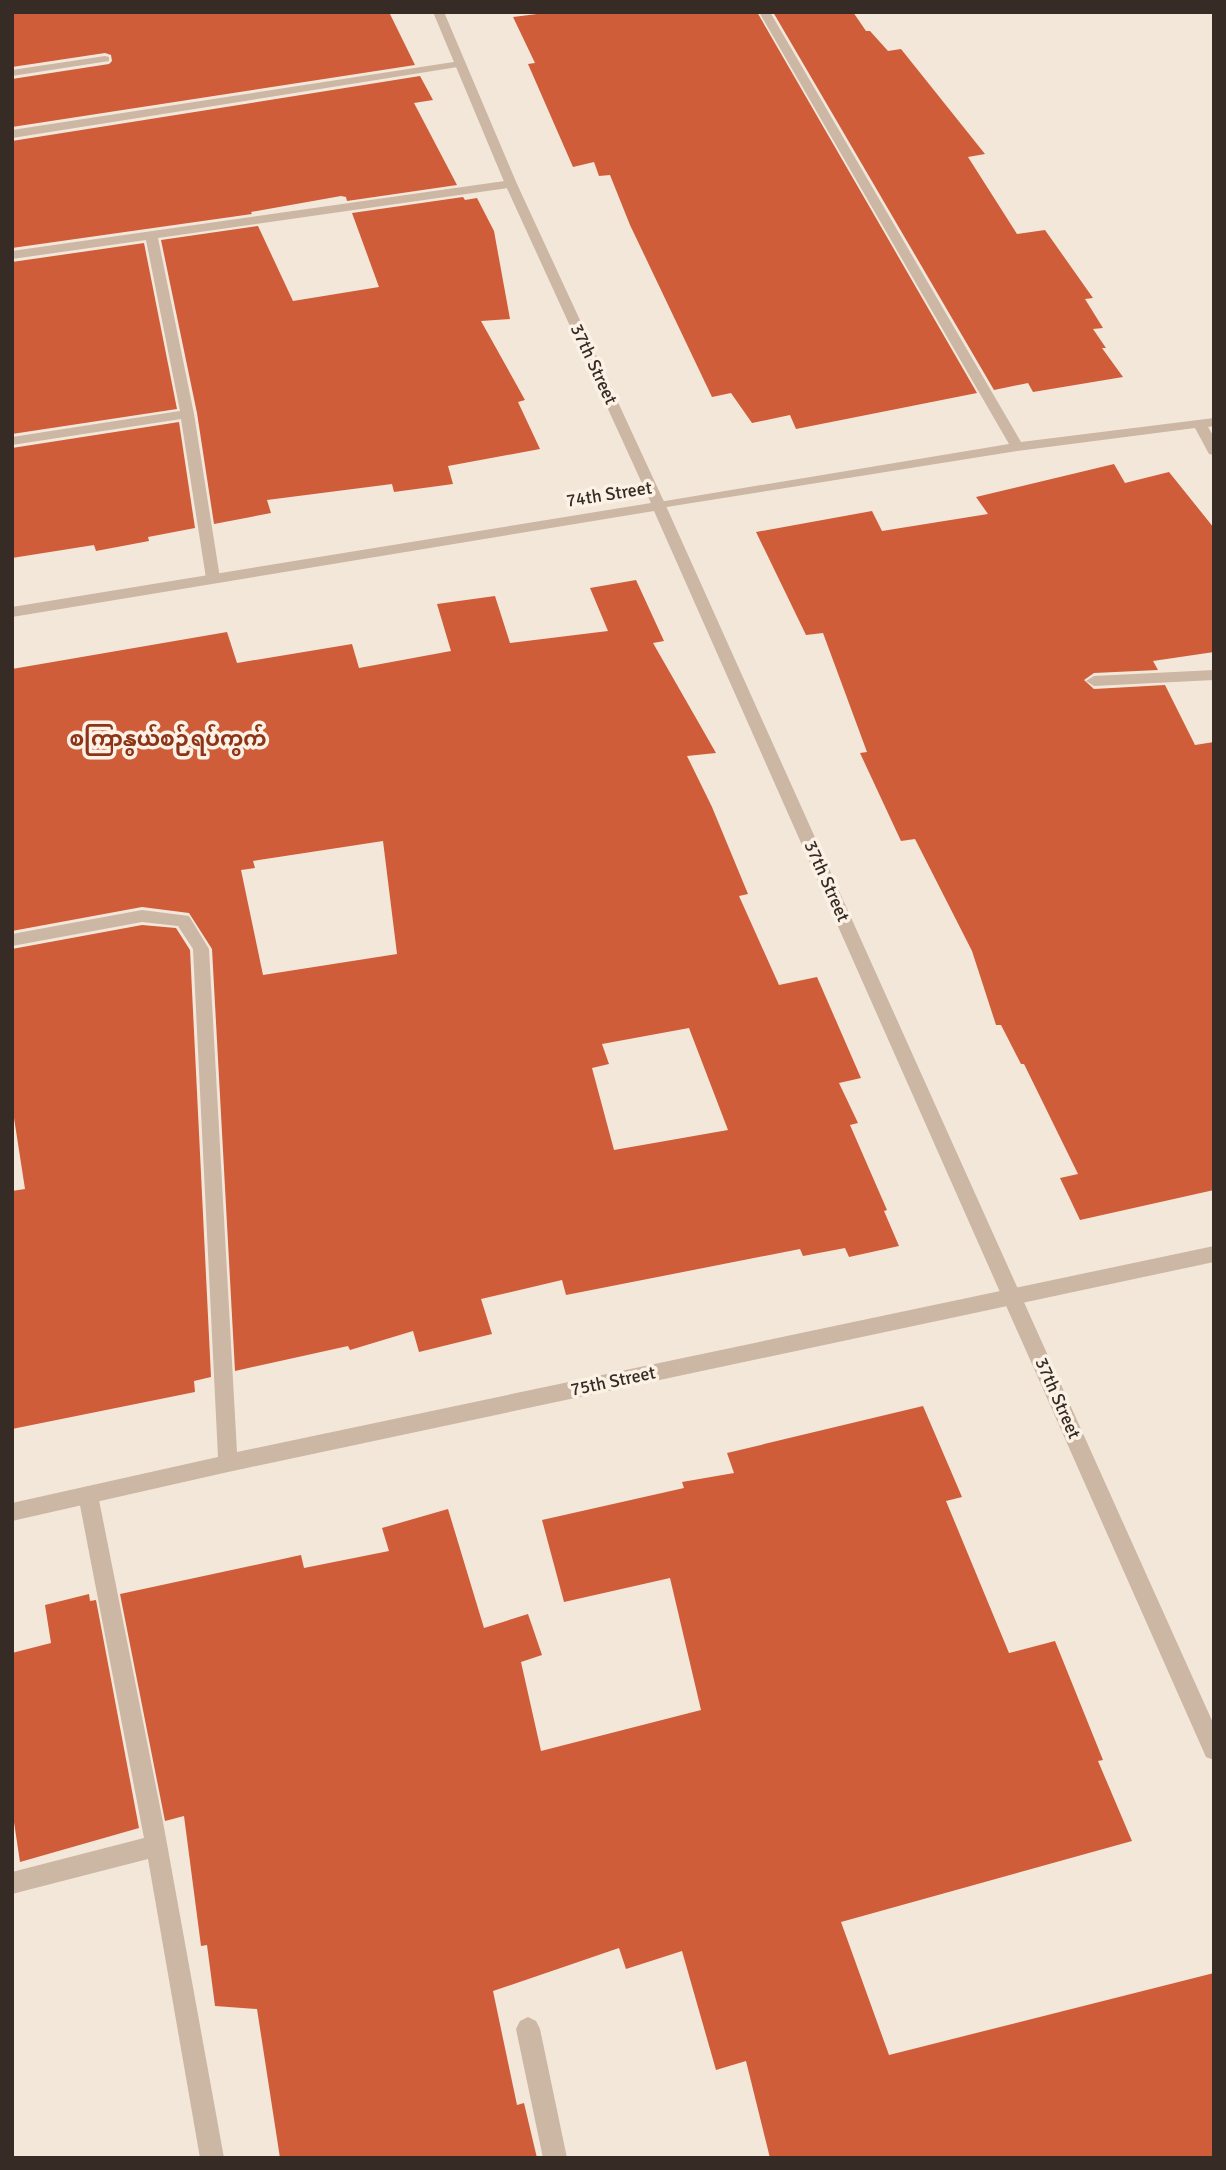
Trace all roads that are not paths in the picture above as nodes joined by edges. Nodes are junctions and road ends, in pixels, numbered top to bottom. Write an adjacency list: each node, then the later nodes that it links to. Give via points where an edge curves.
1 (438, 12): 4 (street, 37th Street)
2 (764, 12): 13 (street)
3 (105, 59): 5 (street)
4 (460, 64): 6 (street); 7 (street, 37th Street)
5 (12, 73)
6 (12, 134)
7 (512, 184): 8 (street); 15 (street, 37th Street)
8 (151, 235): 9 (street); 10 (street)
9 (12, 255)
10 (187, 414): 12 (street); 16 (street)
11 (1207, 423): 13 (street, 74th Street); 14 (street)
12 (12, 441)
13 (1017, 447): 15 (street, 74th Street)
14 (1214, 451)
15 (659, 506): 16 (street, 74th Street); 22 (street, 37th Street)
16 (213, 578): 17 (street, 74th Street)
17 (12, 612)
18 (1214, 675): 19 (street)
19 (1094, 681)
20 (12, 940): 23 (street, via 142,915 183,920 201,949)
21 (1214, 1254): 22 (street, 75th Street)
22 (1013, 1297): 23 (street, 75th Street); 26 (street, 37th Street)
23 (228, 1462): 24 (street, 75th Street)
24 (88, 1494): 25 (street, 75th Street); 27 (street)
25 (12, 1512)
26 (1214, 1750)
27 (156, 1846): 28 (street); 30 (street)
28 (12, 1883)
29 (528, 2029): 31 (street)
30 (212, 2158)
31 (555, 2158)

